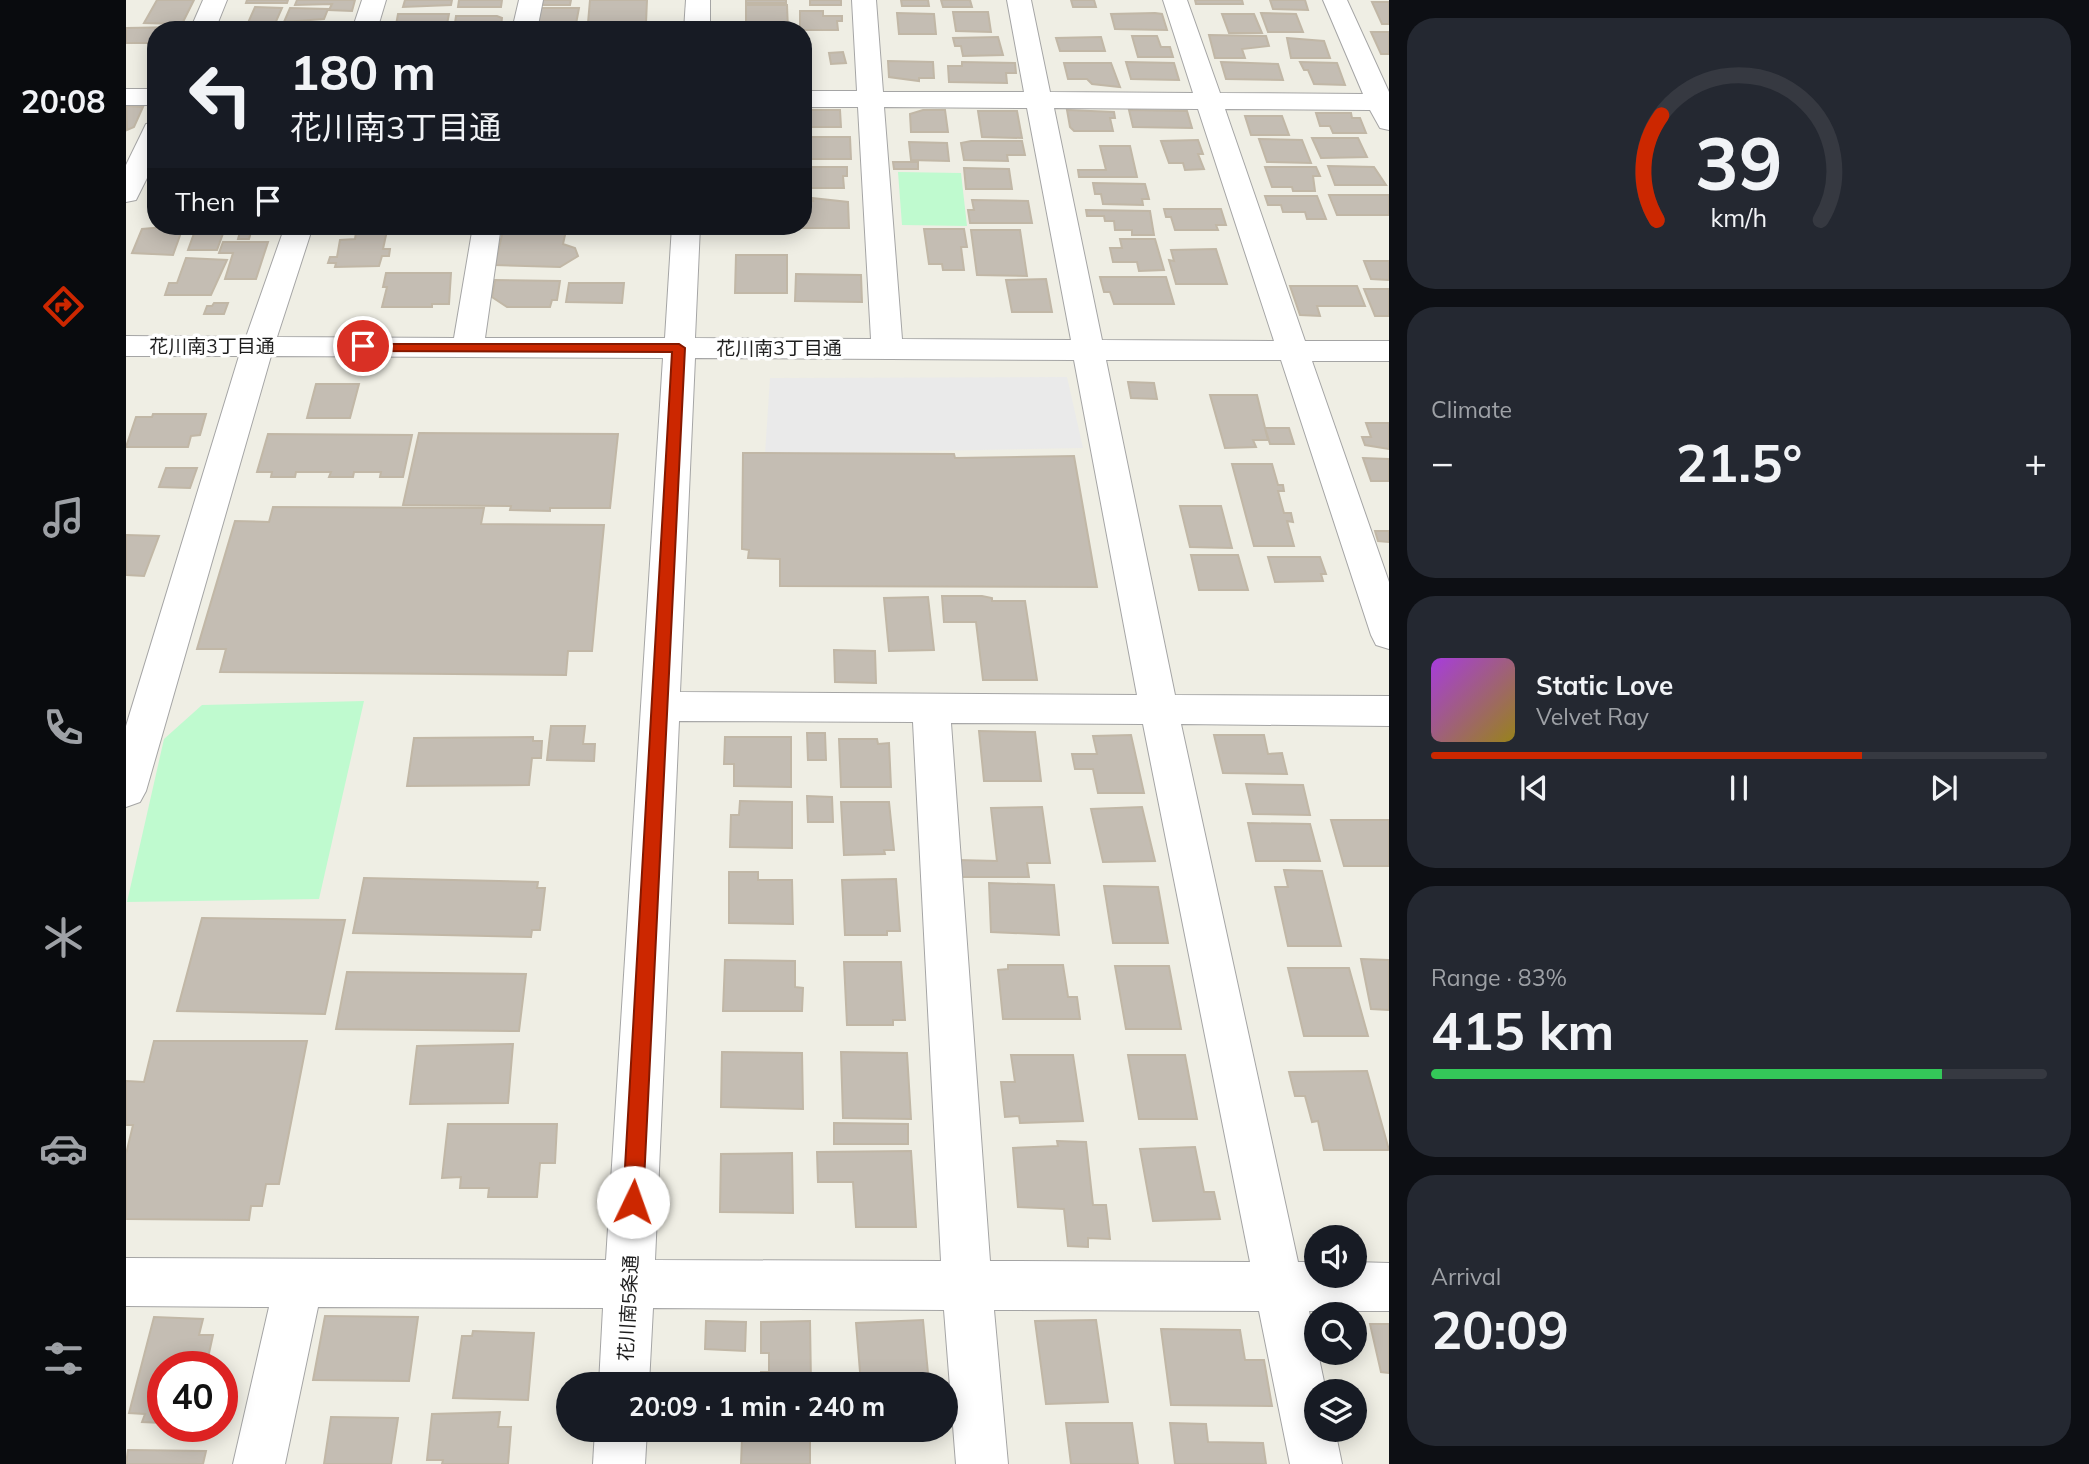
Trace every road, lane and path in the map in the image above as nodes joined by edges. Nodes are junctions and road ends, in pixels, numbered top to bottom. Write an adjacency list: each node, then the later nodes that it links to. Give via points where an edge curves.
1 (215, 0): 9 (street)
2 (374, 0): 10 (street)
3 (531, 0): 11 (street)
4 (698, 0): 12 (street)
5 (864, 0): 18 (street)
6 (1019, 0): 16 (street)
7 (1175, 0): 17 (street)
8 (1335, 0): 19 (street)
9 (206, 21)
10 (367, 21)
11 (526, 21)
12 (697, 21)
13 (126, 97): 14 (street)
14 (147, 97)
15 (812, 99): 18 (street)
16 (1038, 99): 17 (street); 18 (street); 30 (street)
17 (1207, 100): 19 (street); 31 (street)
18 (873, 101): 29 (street)
19 (1386, 108)
20 (147, 149): 21 (street)
21 (126, 194)
22 (296, 235): 26 (street)
23 (486, 235): 27 (street)
24 (685, 235): 28 (street, 花川南5条通)
25 (126, 346): 26 (street, 花川南3丁目通)
26 (258, 346): 27 (street, 花川南3丁目通); 35 (street)
27 (468, 347): 28 (street, 花川南3丁目通)
28 (679, 348): 29 (street, 花川南3丁目通); 34 (street, 花川南5条通)
29 (887, 349): 30 (street, 花川南3丁目通)
30 (1090, 350): 31 (street, 花川南3丁目通); 37 (street)
31 (1291, 351): 32 (street, 花川南3丁目通); 33 (street)
32 (1389, 351)
33 (1389, 635)
34 (660, 706): 36 (street); 42 (street, 花川南5条通)
35 (138, 708): 39 (street)
36 (931, 708): 37 (street); 43 (street)
37 (1159, 710): 38 (street); 44 (street)
38 (1389, 711)
39 (126, 791)
40 (126, 1282): 41 (street)
41 (299, 1283): 42 (street); 48 (street)
42 (629, 1285): 43 (street); 46 (street, 花川南5条通)
43 (967, 1286): 44 (street); 50 (street)
44 (1281, 1287): 45 (street); 51 (street)
45 (1389, 1287)
46 (625, 1372)
47 (620, 1442): 49 (street)
48 (259, 1464)
49 (619, 1464)
50 (982, 1464)
51 (1316, 1464)

